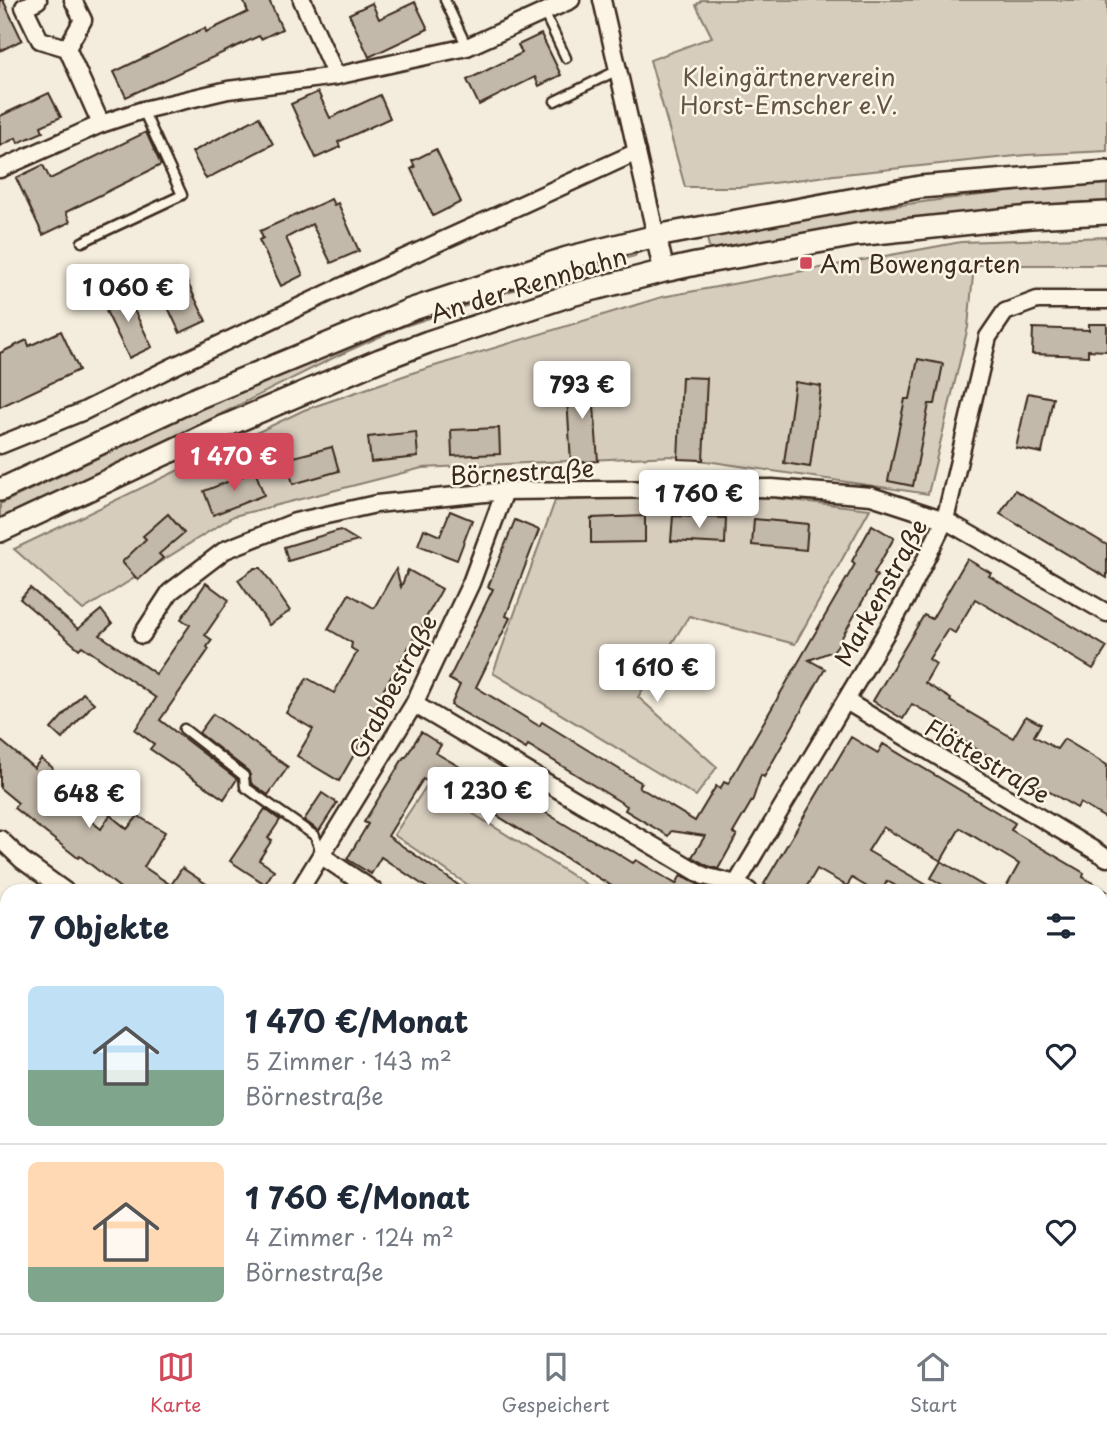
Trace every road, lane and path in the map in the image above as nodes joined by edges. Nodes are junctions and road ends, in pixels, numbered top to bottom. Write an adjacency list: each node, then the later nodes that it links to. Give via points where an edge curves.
1 (38, 0): 9 (street, via 24,7 40,40)
2 (73, 0): 9 (street, via 83,20)
3 (302, 0): 12 (street)
4 (445, 0): 8 (lane)
5 (602, 0): 11 (street)
6 (568, 1): 7 (street)
7 (544, 12): 8 (street); 10 (lane)
8 (467, 47): 12 (street)
9 (67, 48): 15 (street)
10 (566, 58)
11 (618, 70): 13 (lane); 16 (street)
12 (336, 76): 14 (street, via 228,90)
13 (555, 101)
14 (143, 110): 15 (street); 21 (lane, via 182,195)
15 (101, 124): 17 (street)
16 (637, 152): 20 (street); 24 (street, via 83,411)
17 (0, 169)
18 (1107, 172): 20 (main road, An der Rennbahn, via 920,187)
19 (1107, 213): 22 (main road, An der Rennbahn, via 856,235)
20 (656, 236): 22 (street); 25 (main road, An der Rennbahn, via 567,258 410,310 197,398)
21 (82, 242)
22 (664, 271): 28 (main road, An der Rennbahn, via 571,295 404,351 216,430)
23 (1107, 300): 27 (street, Markenstraße, via 1037,300 1006,312 988,337)
24 (0, 445)
25 (0, 490)
26 (505, 491): 27 (street, Börnestraße, via 772,488 871,496); 30 (street, Börnestraße, via 376,504 295,522 225,550 170,592); 32 (street, Grabbestraße, via 471,583)
27 (945, 520): 29 (street, Börnestraße); 31 (street, Markenstraße, via 905,601)
28 (0, 531)
29 (1107, 614)
30 (142, 635)
31 (846, 701): 36 (street, Flöttestraße); 41 (street, Markenstraße)
32 (414, 704): 35 (street, Grabbestraße); 40 (street, via 704,876)
33 (184, 729): 35 (lane, via 244,776 245,787 315,836)
34 (1, 843): 37 (street)
35 (322, 856): 38 (street, Grabbestraße); 39 (street)
36 (1107, 858)
37 (55, 884)
38 (304, 884)
39 (364, 884)
40 (727, 884)
41 (741, 884)

